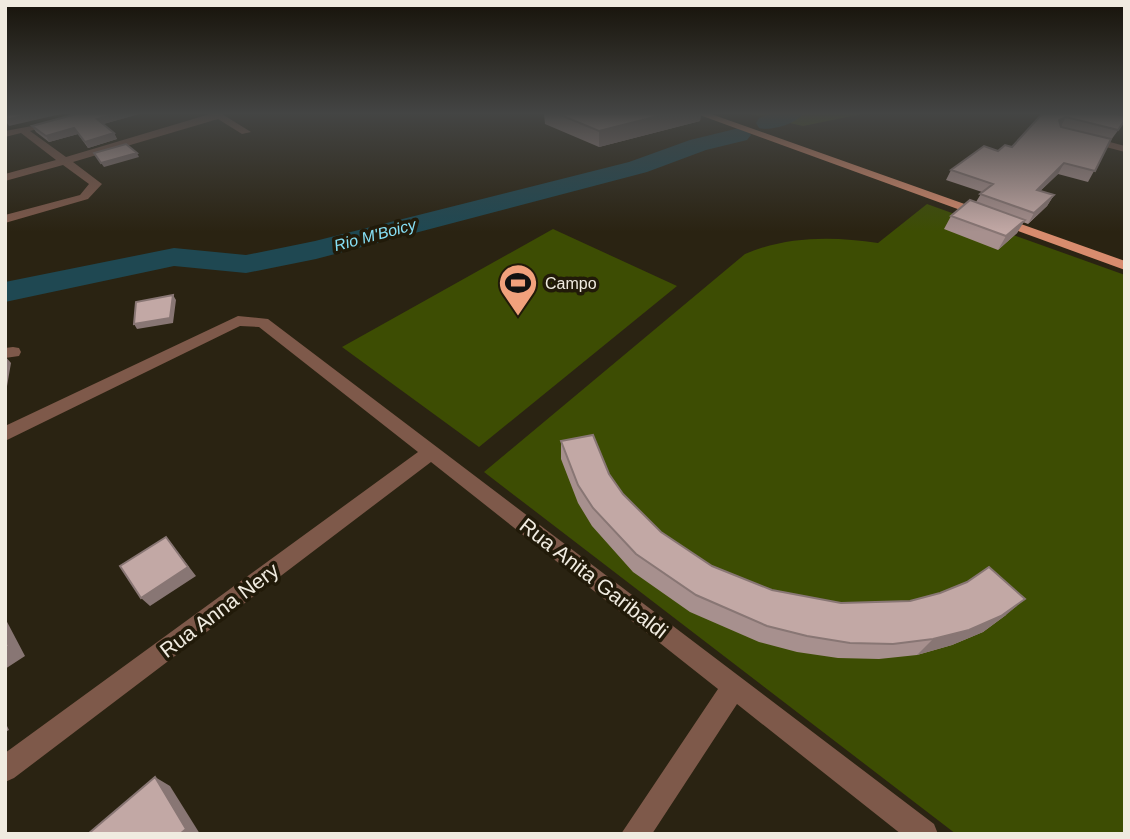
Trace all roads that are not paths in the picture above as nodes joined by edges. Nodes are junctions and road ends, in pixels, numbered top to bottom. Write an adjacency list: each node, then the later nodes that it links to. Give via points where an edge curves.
1 (55, 153): 5 (street)
2 (92, 153): 5 (street)
3 (811, 153): 9 (main road)
4 (833, 153): 8 (main road)
5 (66, 161): 6 (street); 7 (street, via 96,184 85,197)
6 (5, 178)
7 (5, 219)
8 (1125, 256)
9 (1125, 266)
10 (5, 433): 11 (street, Rua Anita Garibaldi, via 239,321 263,322)
11 (432, 452): 12 (street, Rua Anita Garibaldi); 13 (street, Rua Anna Nery)
12 (734, 687): 14 (street); 15 (street, Rua Anita Garibaldi)
13 (5, 769)
14 (635, 834)
15 (924, 834)

